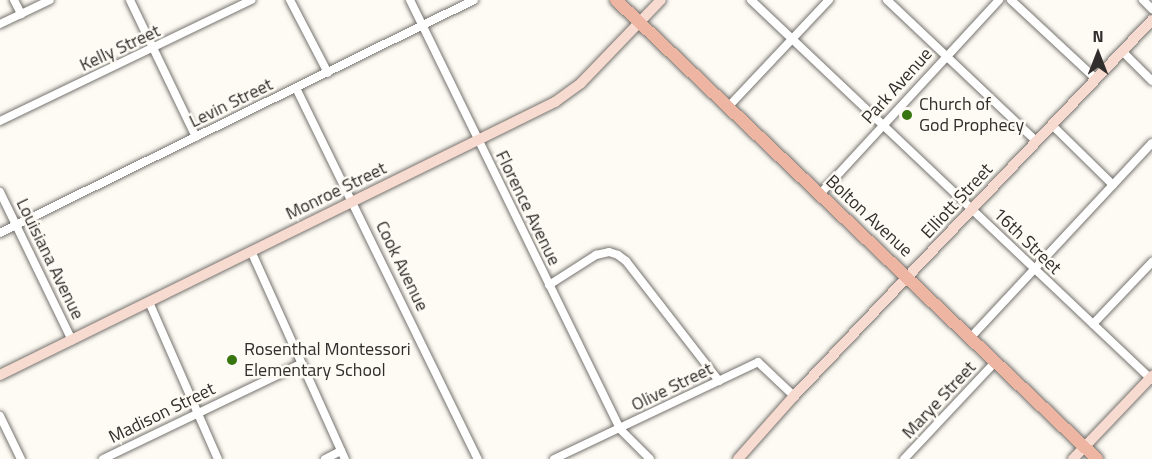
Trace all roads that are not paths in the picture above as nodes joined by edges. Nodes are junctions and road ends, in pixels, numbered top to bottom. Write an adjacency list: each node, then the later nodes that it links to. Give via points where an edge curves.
1 (14, 0): 17 (street)
2 (50, 0): 17 (street)
3 (130, 0): 23 (street)
4 (251, 0): 23 (street, Kelly Street)
5 (290, 0): 26 (street)
6 (410, 0): 21 (street, Florence Avenue)
7 (474, 0): 21 (street, Levin Street)
8 (616, 0): 19 (main road, Bolton Avenue)
9 (661, 0): 19 (main road, Monroe Street)
10 (751, 0): 22 (street, 16th Street)
11 (829, 0): 22 (street)
12 (886, 0): 25 (street)
13 (999, 0): 25 (street, Park Avenue)
14 (1011, 0): 27 (street)
15 (1143, 0): 16 (street)
16 (1152, 9)
17 (21, 14): 20 (street)
18 (1152, 20): 24 (main road, Elliott Street)
19 (640, 23): 30 (main road, Bolton Avenue); 35 (main road, Monroe Street, via 569,94)
20 (0, 24)
21 (422, 26): 26 (street, Levin Street); 35 (street, Florence Avenue)
22 (793, 40): 30 (street); 32 (street, 16th Street)
23 (154, 49): 31 (street, Kelly Street); 34 (street)
24 (1122, 51): 27 (main road, Elliott Street); 28 (street)
25 (945, 55): 32 (street, Park Avenue); 36 (street)
26 (328, 73): 29 (street, Levin Street)
27 (1096, 79): 33 (main road, Elliott Street)
28 (1152, 81)
29 (296, 88): 34 (street, Levin Street); 41 (street, Cook Avenue)
30 (729, 106): 40 (main road, Bolton Avenue)
31 (0, 121)
32 (883, 125): 40 (street, Park Avenue); 42 (street, 16th Street)
33 (1053, 126): 36 (main road, Elliott Street); 38 (street)
34 (196, 137): 43 (street, Levin Street)
35 (478, 140): 41 (main road, Monroe Street); 49 (street, Florence Avenue)
36 (1036, 141): 42 (main road, Elliott Street)
37 (1152, 143): 38 (street)
38 (1113, 185): 47 (street)
39 (0, 192): 43 (street, Louisiana Avenue)
40 (820, 194): 48 (main road, Bolton Avenue)
41 (354, 201): 45 (main road, Monroe Street); 69 (street, Cook Avenue)
42 (972, 210): 47 (street, 16th Street); 48 (main road, Elliott Street)
43 (16, 225): 44 (street, Levin Street); 53 (street, Louisiana Avenue)
44 (0, 233)
45 (251, 251): 50 (main road, Monroe Street); 55 (street)
46 (1152, 262): 51 (street)
47 (1034, 269): 51 (street, 16th Street); 52 (street)
48 (908, 277): 52 (main road, Bolton Avenue); 59 (main road, Elliott Street)
49 (549, 285): 58 (street, via 596,255 618,255); 62 (street, Florence Avenue)
50 (149, 302): 53 (main road, Monroe Street); 60 (street)
51 (1093, 324): 57 (street, 16th Street)
52 (971, 337): 54 (main road, Bolton Avenue)
53 (72, 340): 56 (main road, Monroe Street)
54 (996, 361): 63 (main road, Bolton Avenue); 73 (street, Marye Street)
55 (300, 364): 60 (street, Madison Street); 64 (street)
56 (0, 375)
57 (1151, 378): 63 (main road)
58 (719, 381): 59 (street, Olive Street, via 758,362); 62 (street, Olive Street)
59 (795, 396): 72 (main road, Elliott Street)
60 (198, 411): 66 (street, Madison Street); 67 (street)
61 (0, 416): 65 (street)
62 (620, 429): 70 (street, Olive Street); 71 (street, Florence Avenue)
63 (1084, 447): 74 (main road); 75 (main road, Bolton Avenue)
64 (343, 455): 68 (street)
65 (21, 459)
66 (103, 459)
67 (218, 459)
68 (325, 459)
69 (478, 459)
70 (554, 459)
71 (650, 459)
72 (738, 459)
73 (904, 459)
74 (1073, 459)
75 (1096, 459)

